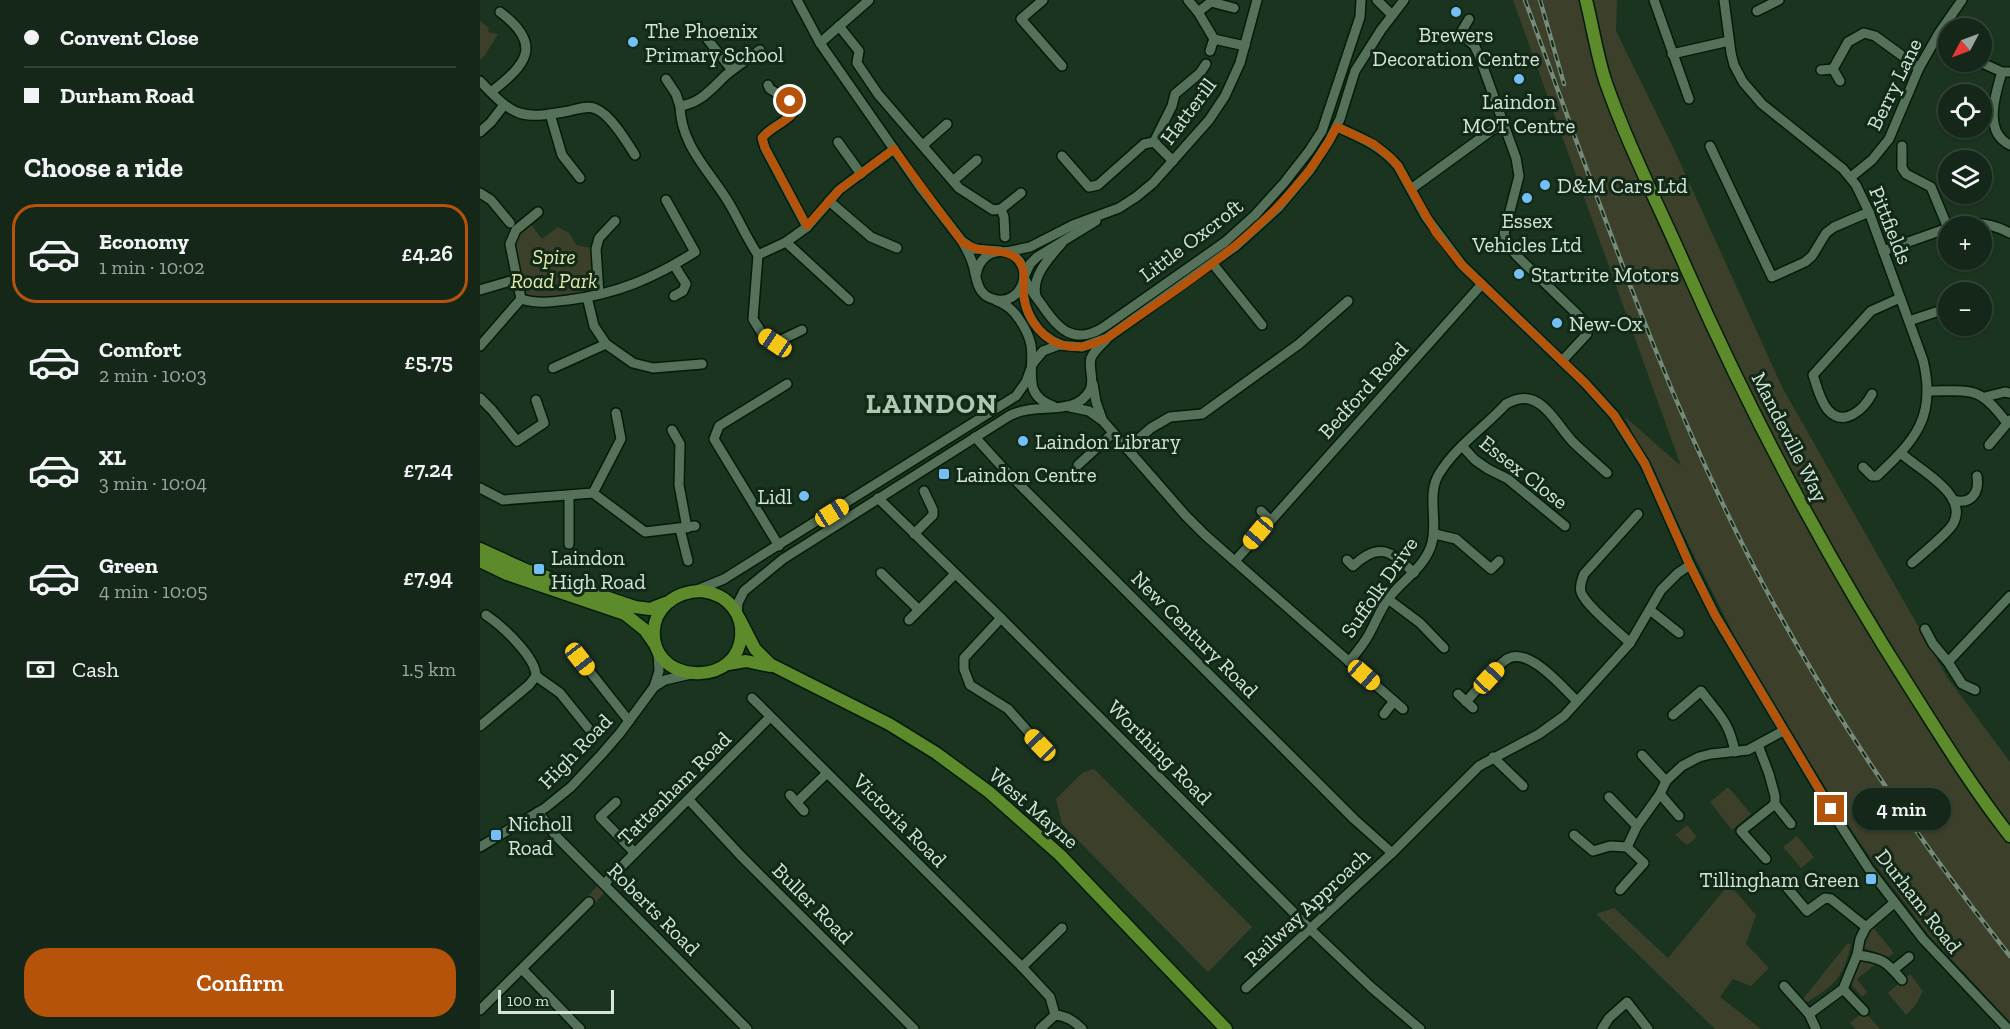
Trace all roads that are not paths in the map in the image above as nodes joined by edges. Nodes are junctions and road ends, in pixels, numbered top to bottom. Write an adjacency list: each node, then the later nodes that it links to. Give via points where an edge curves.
1 (797, 0): 30 (street)
2 (869, 0): 22 (street)
3 (1043, 0): 36 (street, via 1021,19)
4 (1188, 0): 18 (street)
5 (1257, 0): 31 (street, Hatterill)
6 (1361, 0): 108 (street, Little Oxcroft, via 1360,17 1322,130 1284,183 1239,230 1093,332 1079,335 1059,328)
7 (1377, 0): 19 (street)
8 (1404, 0): 19 (street)
9 (1586, 0): 23 (main road, Mandeville Way)
10 (1593, 0): 23 (main road, Mandeville Way)
11 (1654, 0): 34 (street)
12 (1724, 0): 29 (street, Pittfields)
13 (1779, 0): 16 (street)
14 (1962, 0): 20 (street, Berry Lane)
15 (1234, 8): 18 (street, via 1211,2)
16 (1757, 11)
17 (500, 12): 46 (street, via 522,34 526,54 516,71)
18 (1198, 12): 27 (street)
19 (1392, 15): 53 (street, via 1355,71)
20 (1949, 18)
21 (1469, 19): 24 (street)
22 (839, 26): 30 (street); 57 (street, via 859,51 857,63 878,94)
23 (1592, 27): 230 (main road, Mandeville Way, via 1620,118 1711,324 1787,476 1894,662)
24 (1460, 34): 26 (street); 52 (street, via 1478,53)
25 (1938, 35): 37 (street, Berry Lane)
26 (1445, 38)
27 (1214, 39): 31 (street); 33 (street)
28 (708, 40): 39 (street)
29 (1729, 41): 34 (street); 67 (street, Pittfields, via 1734,65 1753,96)
30 (820, 43): 61 (street)
31 (1245, 46): 65 (street, Hatterill, via 1237,73 1218,108)
32 (760, 50): 39 (street)
33 (1210, 51)
34 (1672, 54): 47 (street)
35 (1206, 64): 56 (street, via 1175,94)
36 (1062, 66)
37 (1919, 68): 38 (street, via 1875,36 1864,33 1848,42); 67 (street, Berry Lane, via 1889,139)
38 (1833, 69): 40 (street); 44 (street)
39 (732, 70): 49 (street, via 704,97)
40 (1821, 70)
41 (2006, 72): 58 (street, via 1995,95 1994,127 1998,137)
42 (666, 79): 49 (street)
43 (480, 81): 46 (street)
44 (1840, 81)
45 (768, 85): 82 (street, via 790,101 795,111 762,138)
46 (491, 92): 48 (street)
47 (1689, 99)
48 (504, 105): 50 (street, via 533,117); 54 (street)
49 (680, 106): 93 (street, via 684,136)
50 (550, 114): 62 (street, via 596,108); 68 (street, via 562,156)
51 (947, 124): 57 (street)
52 (1504, 125): 70 (street); 118 (street, via 1519,176 1504,234 1508,246 1586,327 1587,334)
53 (1337, 127): 70 (street, Durham Road, via 1383,149); 94 (street, via 1291,194)
54 (480, 132)
55 (838, 142): 66 (street)
56 (1154, 142): 63 (street, via 1144,144 1099,184 1089,187); 65 (street)
57 (922, 145): 69 (street)
58 (2010, 145)
59 (1710, 146): 77 (street, via 1772,277 1805,262 1834,227)
60 (1902, 146): 79 (street, via 1903,171 1931,187)
61 (894, 149): 66 (street); 89 (street)
62 (635, 154)
63 (1062, 156)
64 (977, 160): 69 (street)
65 (1173, 161): 78 (street, Hatterill, via 1136,197)
66 (861, 174): 74 (street)
67 (1851, 177): 77 (street, Pittfields)
68 (580, 178)
69 (953, 181): 75 (street, via 988,208)
70 (1411, 189): 99 (street, Durham Road, via 1446,247)
71 (480, 193): 81 (street)
72 (1021, 194): 75 (street)
73 (666, 200): 95 (street, via 695,252)
74 (829, 201): 82 (street); 90 (street, via 871,237)
75 (1001, 209): 86 (street)
76 (538, 212): 97 (street, via 513,233 510,244)
77 (1869, 212): 91 (street, Pittfields)
78 (1106, 214): 87 (street, Hatterill); 92 (street, Hatterill, via 1073,225 1030,247)
79 (1944, 216)
80 (615, 222): 101 (street, via 598,238)
81 (510, 223)
82 (807, 226): 88 (street)
83 (1992, 226): 85 (street)
84 (1938, 232): 91 (street)
85 (2010, 233)
86 (1005, 237)
87 (1068, 237): 98 (street, Hatterill, via 1037,257); 108 (street, via 1038,276 1035,288)
88 (786, 242): 93 (street); 106 (street)
89 (962, 242): 92 (street, via 974,249); 96 (street)
90 (897, 248)
91 (1883, 251): 104 (street, Pittfields)
92 (1003, 252): 96 (street, via 991,253 981,260); 98 (street, via 1018,259)
93 (758, 255): 113 (street, via 753,319 763,335 775,343)
94 (1213, 264): 112 (street); 114 (street)
95 (674, 265): 101 (street, via 630,286); 103 (street, via 686,284)
96 (976, 276): 107 (street, via 982,292)
97 (517, 279): 100 (street); 105 (street)
98 (1024, 280): 107 (street, via 1016,295); 108 (street, Little Oxcroft); 117 (street, via 1025,302 1036,326 1044,336)
99 (1482, 284): 118 (street, Durham Road); 155 (street, Bedford Road)
100 (480, 290)
101 (599, 294): 102 (street)
102 (586, 297): 105 (street, via 533,303); 115 (street, via 594,326)
103 (674, 297)
104 (1900, 298): 111 (street, Pittfields); 127 (street, via 1870,311 1813,375 1826,407 1834,414 1852,416)
105 (521, 299): 116 (street)
106 (849, 300)
107 (994, 300): 122 (street, via 1010,307 1024,327 1030,342)
108 (1039, 301)
109 (1348, 301): 141 (street, via 1299,344 1202,414 1170,417)
110 (1938, 311): 111 (street)
111 (1909, 321): 125 (street, Pittfields, via 1923,360)
112 (1262, 325)
113 (802, 330)
114 (1107, 338): 117 (street, via 1088,345); 120 (street, via 1093,355)
115 (606, 344): 119 (street, via 633,363 653,368); 121 (street)
116 (480, 346)
117 (1068, 346): 120 (street, via 1084,355); 122 (street, via 1043,351)
118 (1562, 361): 168 (street, Durham Road, via 1604,402 1633,444)
119 (702, 363)
120 (1091, 366): 123 (street)
121 (553, 368)
122 (1031, 370): 131 (street, via 1034,392); 161 (street, via 1016,396)
123 (1092, 380): 132 (street, via 1085,397); 134 (street)
124 (787, 384): 161 (street, via 719,426 714,439)
125 (1927, 392): 128 (street, via 1962,391); 142 (street, Pittfields, via 1926,410 1918,430)
126 (2010, 393): 128 (street)
127 (1872, 394)
128 (1984, 397): 135 (street)
129 (480, 398): 130 (street, via 516,441 544,423)
130 (536, 400)
131 (1055, 407): 132 (street); 138 (street, via 1021,410)
132 (1069, 407): 134 (street, via 1089,411)
133 (616, 414): 148 (street, via 621,440)
134 (1103, 421): 137 (street)
135 (2009, 422): 139 (street)
136 (672, 430): 157 (street, via 680,444 679,485)
137 (1113, 433): 141 (street); 143 (street)
138 (975, 437): 151 (street); 233 (street, New Century Road, via 1354,819)
139 (1989, 445)
140 (1462, 446): 145 (street, Suffolk Drive, via 1506,404 1515,399 1530,399 1545,409); 156 (street, Essex Close, via 1475,460 1508,478); 159 (street, Suffolk Drive, via 1437,477)
141 (1127, 449): 165 (street, via 1186,516)
142 (1901, 453): 144 (street, Pittfields, via 1877,476); 152 (street, via 1944,487)
143 (1078, 465)
144 (1863, 467)
145 (1607, 473)
146 (1977, 476): 152 (street, via 1977,493 1968,500)
147 (480, 488): 150 (street, via 503,500)
148 (593, 493): 150 (street); 157 (street, via 645,532)
149 (929, 494): 158 (street, via 933,515)
150 (569, 496): 160 (street)
151 (878, 498): 158 (street, Worthing Road); 182 (street, via 750,584 741,595)
152 (1953, 500): 167 (street, via 1954,523)
153 (1261, 511): 155 (street)
154 (1638, 514): 187 (street, via 1584,573 1580,585 1587,602)
155 (1270, 519): 165 (street, Bedford Road)
156 (1565, 526)
157 (687, 528): 164 (street)
158 (914, 534): 173 (street, Worthing Road)
159 (1435, 534): 166 (street, via 1456,539 1488,572); 171 (street, Suffolk Drive, via 1428,556)
160 (570, 544)
161 (779, 546): 175 (street, via 724,579)
162 (480, 549): 178 (main road, via 526,570 635,607 650,609)
163 (480, 561): 188 (main road, via 625,614 645,630)
164 (688, 561)
165 (1235, 561): 191 (street)
166 (1499, 561)
167 (1912, 563)
168 (1690, 566): 180 (street, Railway Approach, via 1670,579); 210 (street, Durham Road)
169 (881, 573): 174 (street)
170 (1361, 573): 171 (street, via 1350,563 1379,550 1389,552)
171 (1414, 573): 177 (street, Suffolk Drive)
172 (900, 574): 174 (street)
173 (955, 574): 179 (street); 183 (street, Worthing Road)
174 (892, 583): 179 (street)
175 (692, 592): 178 (main road); 182 (main road, via 719,596)
176 (2010, 596): 192 (street)
177 (1388, 599): 189 (street, via 1420,623); 191 (street, Suffolk Drive)
178 (670, 600): 188 (main road, via 657,616)
179 (918, 609): 184 (street)
180 (1650, 610): 186 (street); 187 (street, Railway Approach)
181 (486, 615): 196 (street, via 527,655)
182 (738, 616): 193 (main road, via 740,643); 194 (main road, West Mayne, via 755,649)
183 (1001, 618): 211 (street, via 964,658 964,669 970,685 1008,709); 243 (street, Worthing Road)
184 (909, 620)
185 (1925, 629): 192 (street)
186 (1679, 633)
187 (1630, 644): 202 (street, Railway Approach)
188 (656, 646): 195 (main road, via 672,666); 197 (street, High Road, via 659,671)
189 (1444, 648)
190 (580, 659): 207 (street)
191 (1349, 662): 201 (street)
192 (1948, 662): 198 (street, via 1962,684)
193 (727, 665): 194 (main road, West Mayne, via 746,661); 195 (main road)
194 (777, 668): 262 (main road, West Mayne, via 889,724 989,792 1060,855)
195 (695, 674): 197 (street, via 672,678)
196 (536, 676): 208 (street); 209 (street, via 560,693)
197 (654, 687): 207 (street, High Road)
198 (1974, 690)
199 (1458, 694): 202 (street, via 1469,705 1508,658 1520,656 1538,665)
200 (752, 698): 206 (street, Victoria Road)
201 (1394, 701): 203 (street); 204 (street)
202 (1578, 701): 215 (street, Railway Approach, via 1539,734)
203 (1403, 709)
204 (1384, 714)
205 (1673, 715): 213 (street, via 1701,692 1726,722)
206 (770, 717): 216 (street, Victoria Road); 221 (street, Tattenham Road)
207 (629, 721): 225 (street, High Road, via 571,787)
208 (480, 726)
209 (589, 729)
210 (1783, 731): 212 (street); 240 (street, Durham Road)
211 (1040, 745)
212 (1758, 745): 213 (street); 223 (street)
213 (1735, 752): 217 (street, via 1699,757 1682,766)
214 (1642, 755): 217 (street)
215 (1493, 757): 218 (street); 233 (street, Railway Approach, via 1460,783)
216 (827, 773): 224 (street, via 794,799); 246 (street, Victoria Road)
217 (1666, 782): 219 (street)
218 (1523, 786)
219 (1660, 794): 226 (street); 228 (street)
220 (1609, 797): 228 (street)
221 (689, 800): 234 (street, Tattenham Road); 259 (street, Buller Road)
222 (616, 802): 234 (street, via 600,817)
223 (1775, 804): 227 (street); 235 (street, via 1741,831)
224 (804, 811)
225 (538, 812): 231 (street, High Road); 236 (street, Roberts Road)
226 (1680, 816)
227 (1791, 824)
228 (1637, 826): 232 (street)
229 (1574, 835): 232 (street, via 1593,851)
230 (2010, 836)
231 (480, 847)
232 (1627, 847): 238 (street, via 1644,863)
233 (1392, 852): 243 (street, Railway Approach)
234 (635, 853): 236 (street, Tattenham Road)
235 (1766, 859)
236 (604, 884): 258 (street, Roberts Road)
237 (1784, 884): 241 (street, via 1807,911 1825,898 1831,899)
238 (1620, 890)
239 (589, 902): 247 (street)
240 (1894, 903): 241 (street); 267 (street, Durham Road, via 1938,957)
241 (1866, 927): 244 (street)
242 (1062, 928): 246 (street)
243 (1309, 928): 251 (street, Railway Approach); 263 (street, Worthing Road)
244 (1857, 955): 248 (street, via 1879,958); 252 (street)
245 (1909, 957): 248 (street)
246 (1022, 966): 256 (street, Victoria Road, via 1050,997)
247 (522, 969): 253 (street); 257 (street)
248 (1893, 970): 249 (street)
249 (1902, 980)
250 (1784, 986): 255 (street)
251 (1246, 988)
252 (1844, 989): 254 (street); 255 (street)
253 (480, 1010)
254 (1864, 1011)
255 (1809, 1014): 266 (street)
256 (1055, 1015): 260 (street); 261 (street, via 1074,1021)
257 (580, 1029)
258 (747, 1029)
259 (914, 1029)
260 (1040, 1029)
261 (1082, 1029)
262 (1226, 1029)
263 (1420, 1029)
264 (1602, 1029): 265 (street, via 1627,1002)
265 (1648, 1029)
266 (1816, 1029)
267 (2008, 1029)

